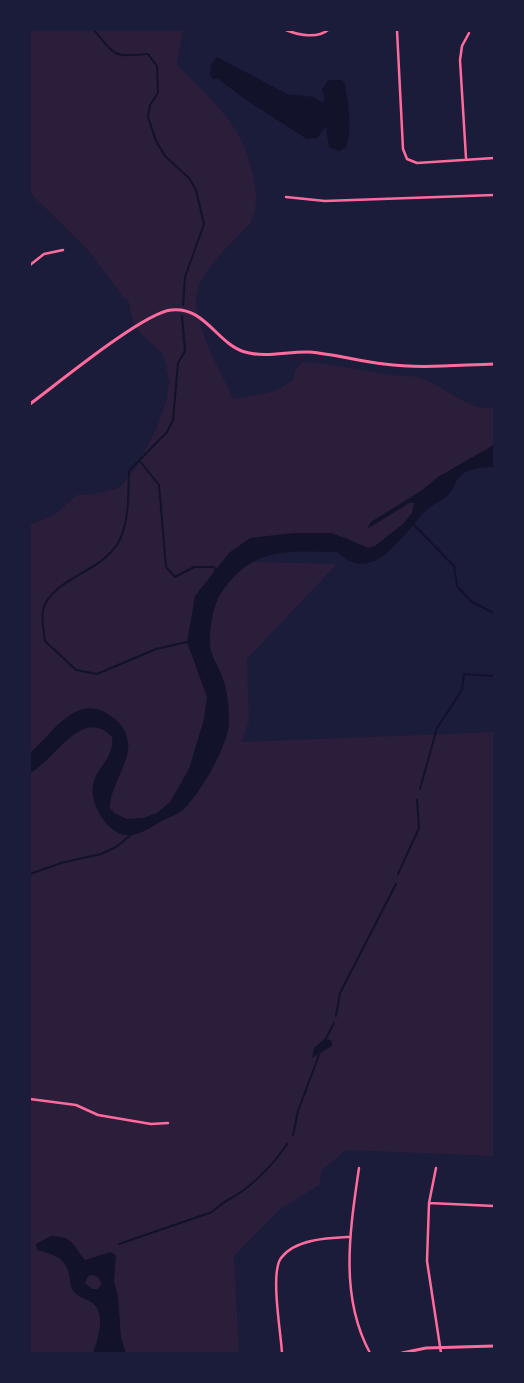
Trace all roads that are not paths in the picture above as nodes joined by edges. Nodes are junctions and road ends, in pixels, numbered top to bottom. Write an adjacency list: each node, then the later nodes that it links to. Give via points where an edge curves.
1 (286, 30): 2 (street, via 307,35 322,34)
2 (328, 30)
3 (397, 30): 5 (street, via 404,154 417,163)
4 (469, 33): 5 (street, via 462,46 460,60)
5 (466, 158): 6 (street)
6 (494, 158)
7 (494, 195): 8 (street, via 326,201)
8 (286, 197)
9 (64, 250): 10 (street, via 44,254)
10 (30, 265)
11 (494, 364): 12 (street, via 400,366 312,352 248,353 234,346 194,314 171,310 145,320)
12 (30, 404)
13 (30, 1099): 14 (street, via 76,1105 108,1117)
14 (168, 1124)
15 (359, 1168): 19 (street)
16 (436, 1168): 17 (street)
17 (429, 1203): 18 (street); 21 (street, via 427,1261)
18 (494, 1206)
19 (349, 1237): 22 (street, via 313,1240 280,1259 276,1274); 23 (street, via 355,1317)
20 (494, 1346): 21 (street)
21 (441, 1348): 24 (street); 25 (street)
22 (282, 1353)
23 (370, 1353)
24 (402, 1353)
25 (441, 1353)

